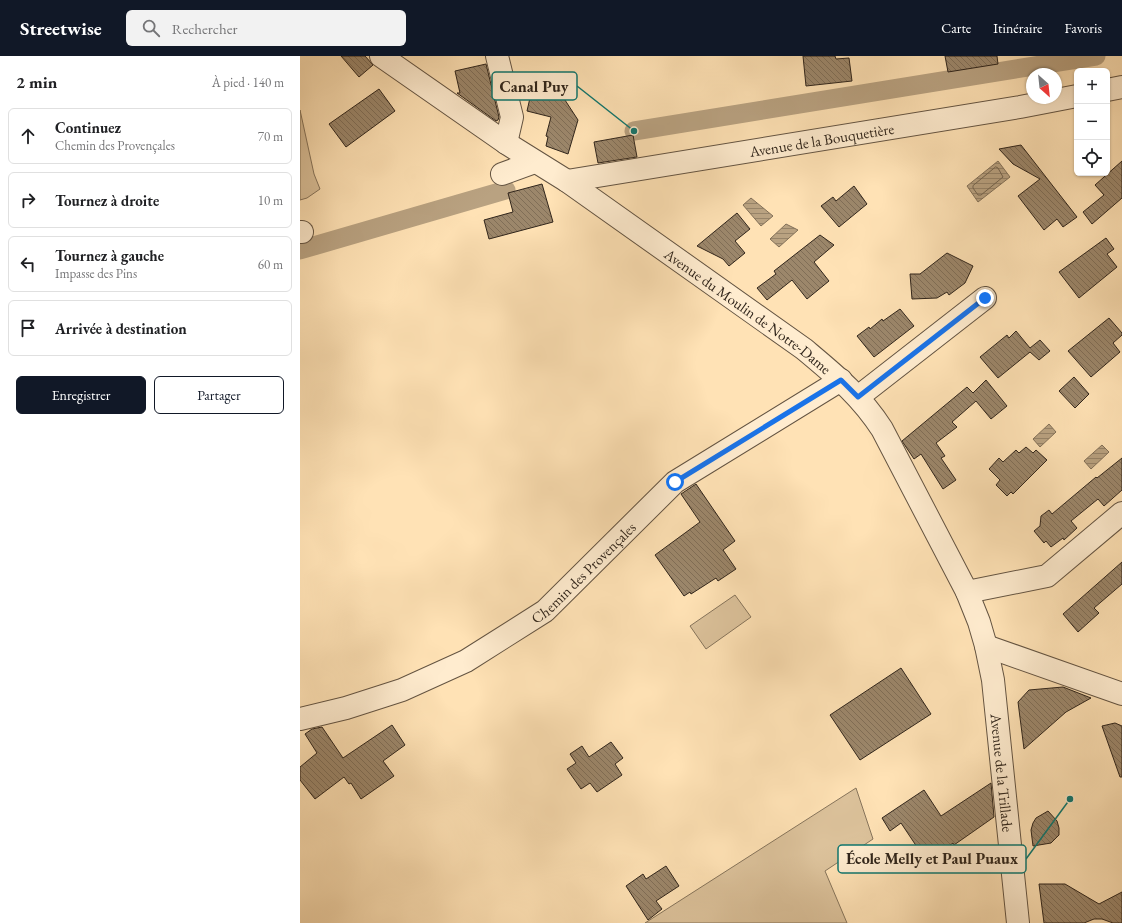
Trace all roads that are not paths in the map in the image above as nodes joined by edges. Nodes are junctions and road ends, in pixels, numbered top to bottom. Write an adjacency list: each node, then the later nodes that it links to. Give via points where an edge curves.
1 (381, 56): 6 (street, Avenue du Moulin de Notre-Dame)
2 (497, 56): 6 (street, via 512,117)
3 (1122, 87): 4 (street)
4 (1110, 89)
5 (1074, 97): 9 (street, Avenue de la Bouquetière, via 1020,108)
6 (506, 143): 7 (street, Avenue du Moulin de Notre-Dame)
7 (535, 162): 8 (street); 9 (street, Avenue du Moulin de Notre-Dame)
8 (502, 174)
9 (567, 181): 11 (street, Avenue du Moulin de Notre-Dame, via 804,349)
10 (985, 298): 12 (street)
11 (841, 380): 12 (street, Avenue du Moulin de Notre-Dame); 17 (street, Chemin des Provençales, via 675,482 545,611 466,662 402,690)
12 (858, 397): 14 (street, Avenue du Moulin de Notre-Dame, via 882,430)
13 (1122, 513): 14 (street, via 1047,576)
14 (967, 592): 15 (street, Avenue du Moulin de Notre-Dame)
15 (986, 646): 16 (street); 18 (street, Avenue de la Trillade, via 993,680)
16 (1122, 694)
17 (300, 719)
18 (1018, 923)

